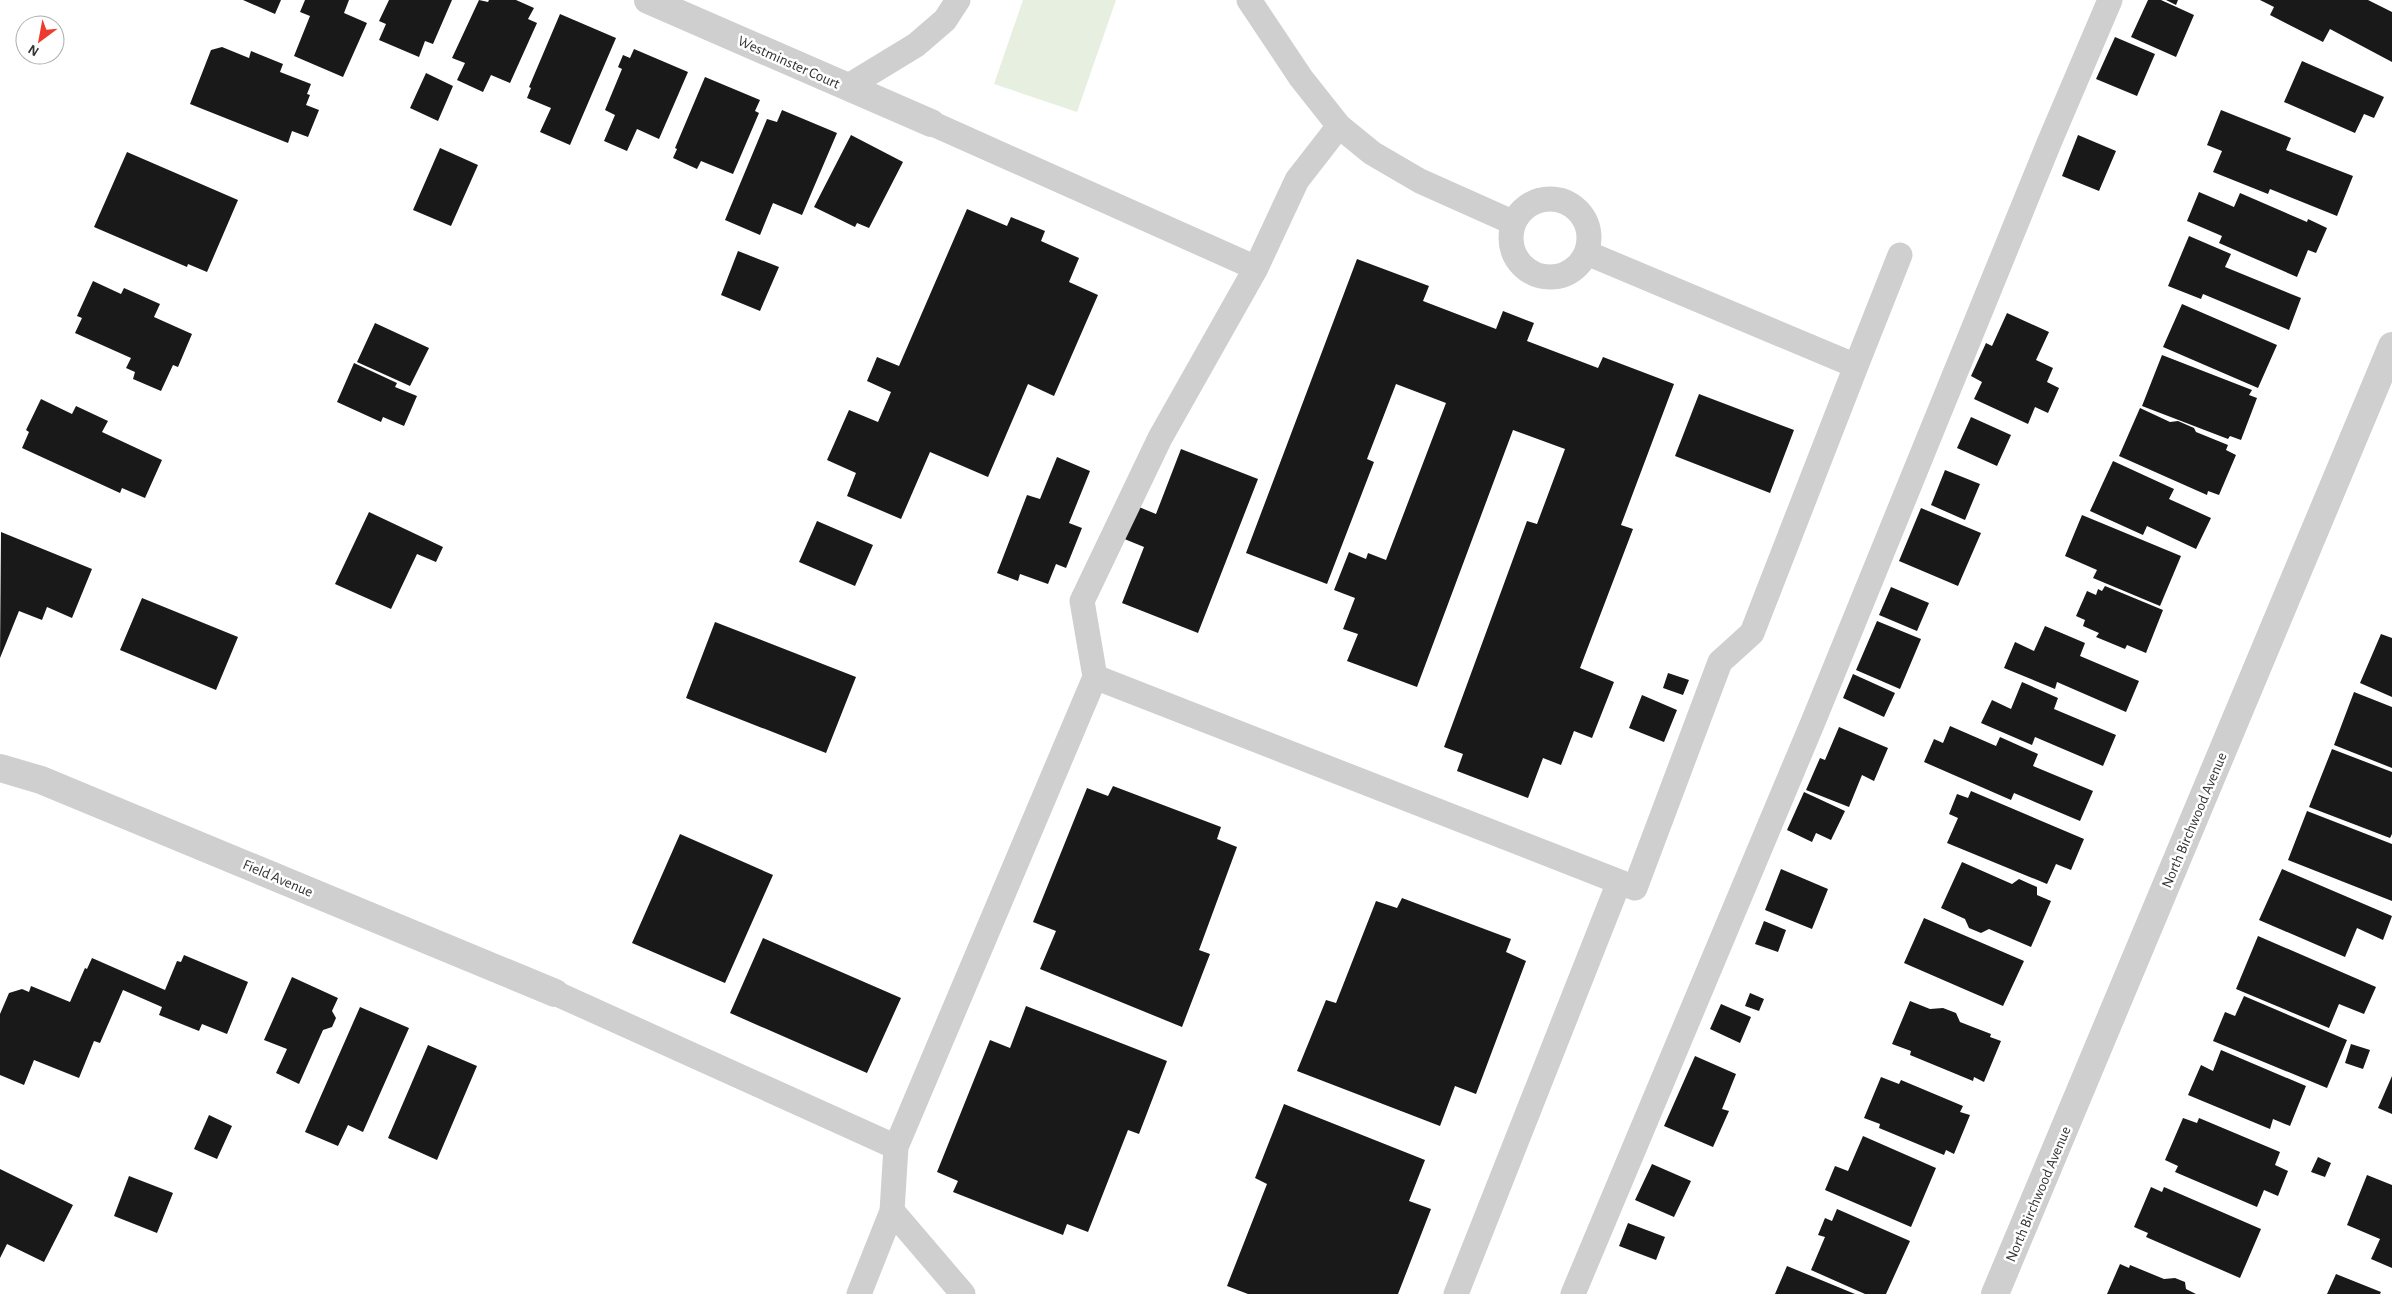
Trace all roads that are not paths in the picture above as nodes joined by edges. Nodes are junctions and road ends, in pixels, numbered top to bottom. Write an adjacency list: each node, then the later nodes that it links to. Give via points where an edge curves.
1 (648, 0): 5 (street, Westminster Court)
2 (958, 0): 5 (lane, via 945,20 916,45)
3 (1249, 0): 7 (lane, via 1301,78)
4 (2110, 0): 23 (lane)
5 (846, 87): 6 (street, Westminster Court)
6 (931, 123): 11 (lane)
7 (1339, 126): 8 (lane, via 1372,153 1420,180); 11 (lane, via 1297,180)
8 (1514, 223): 9 (lane, via 1511,238 1514,253 1522,266 1535,274 1550,278 1566,274); 9 (lane, via 1522,210 1534,201 1550,198 1564,202 1578,210 1586,222 1590,237)
9 (1587, 253): 13 (lane)
10 (1900, 255): 13 (lane)
11 (1256, 268): 14 (lane, via 1160,438 1082,601)
12 (2392, 346): 24 (street, North Birchwood Avenue)
13 (1856, 366): 16 (lane, via 1752,634 1720,662 1635,888)
14 (1095, 677): 16 (lane); 18 (lane)
15 (0, 768): 17 (street, Field Avenue, via 41,780)
16 (1619, 882): 22 (lane)
17 (555, 993): 18 (lane)
18 (896, 1147): 19 (lane)
19 (892, 1212): 20 (lane); 21 (lane)
20 (859, 1294)
21 (963, 1294)
22 (1456, 1294)
23 (1573, 1294)
24 (1995, 1294)

